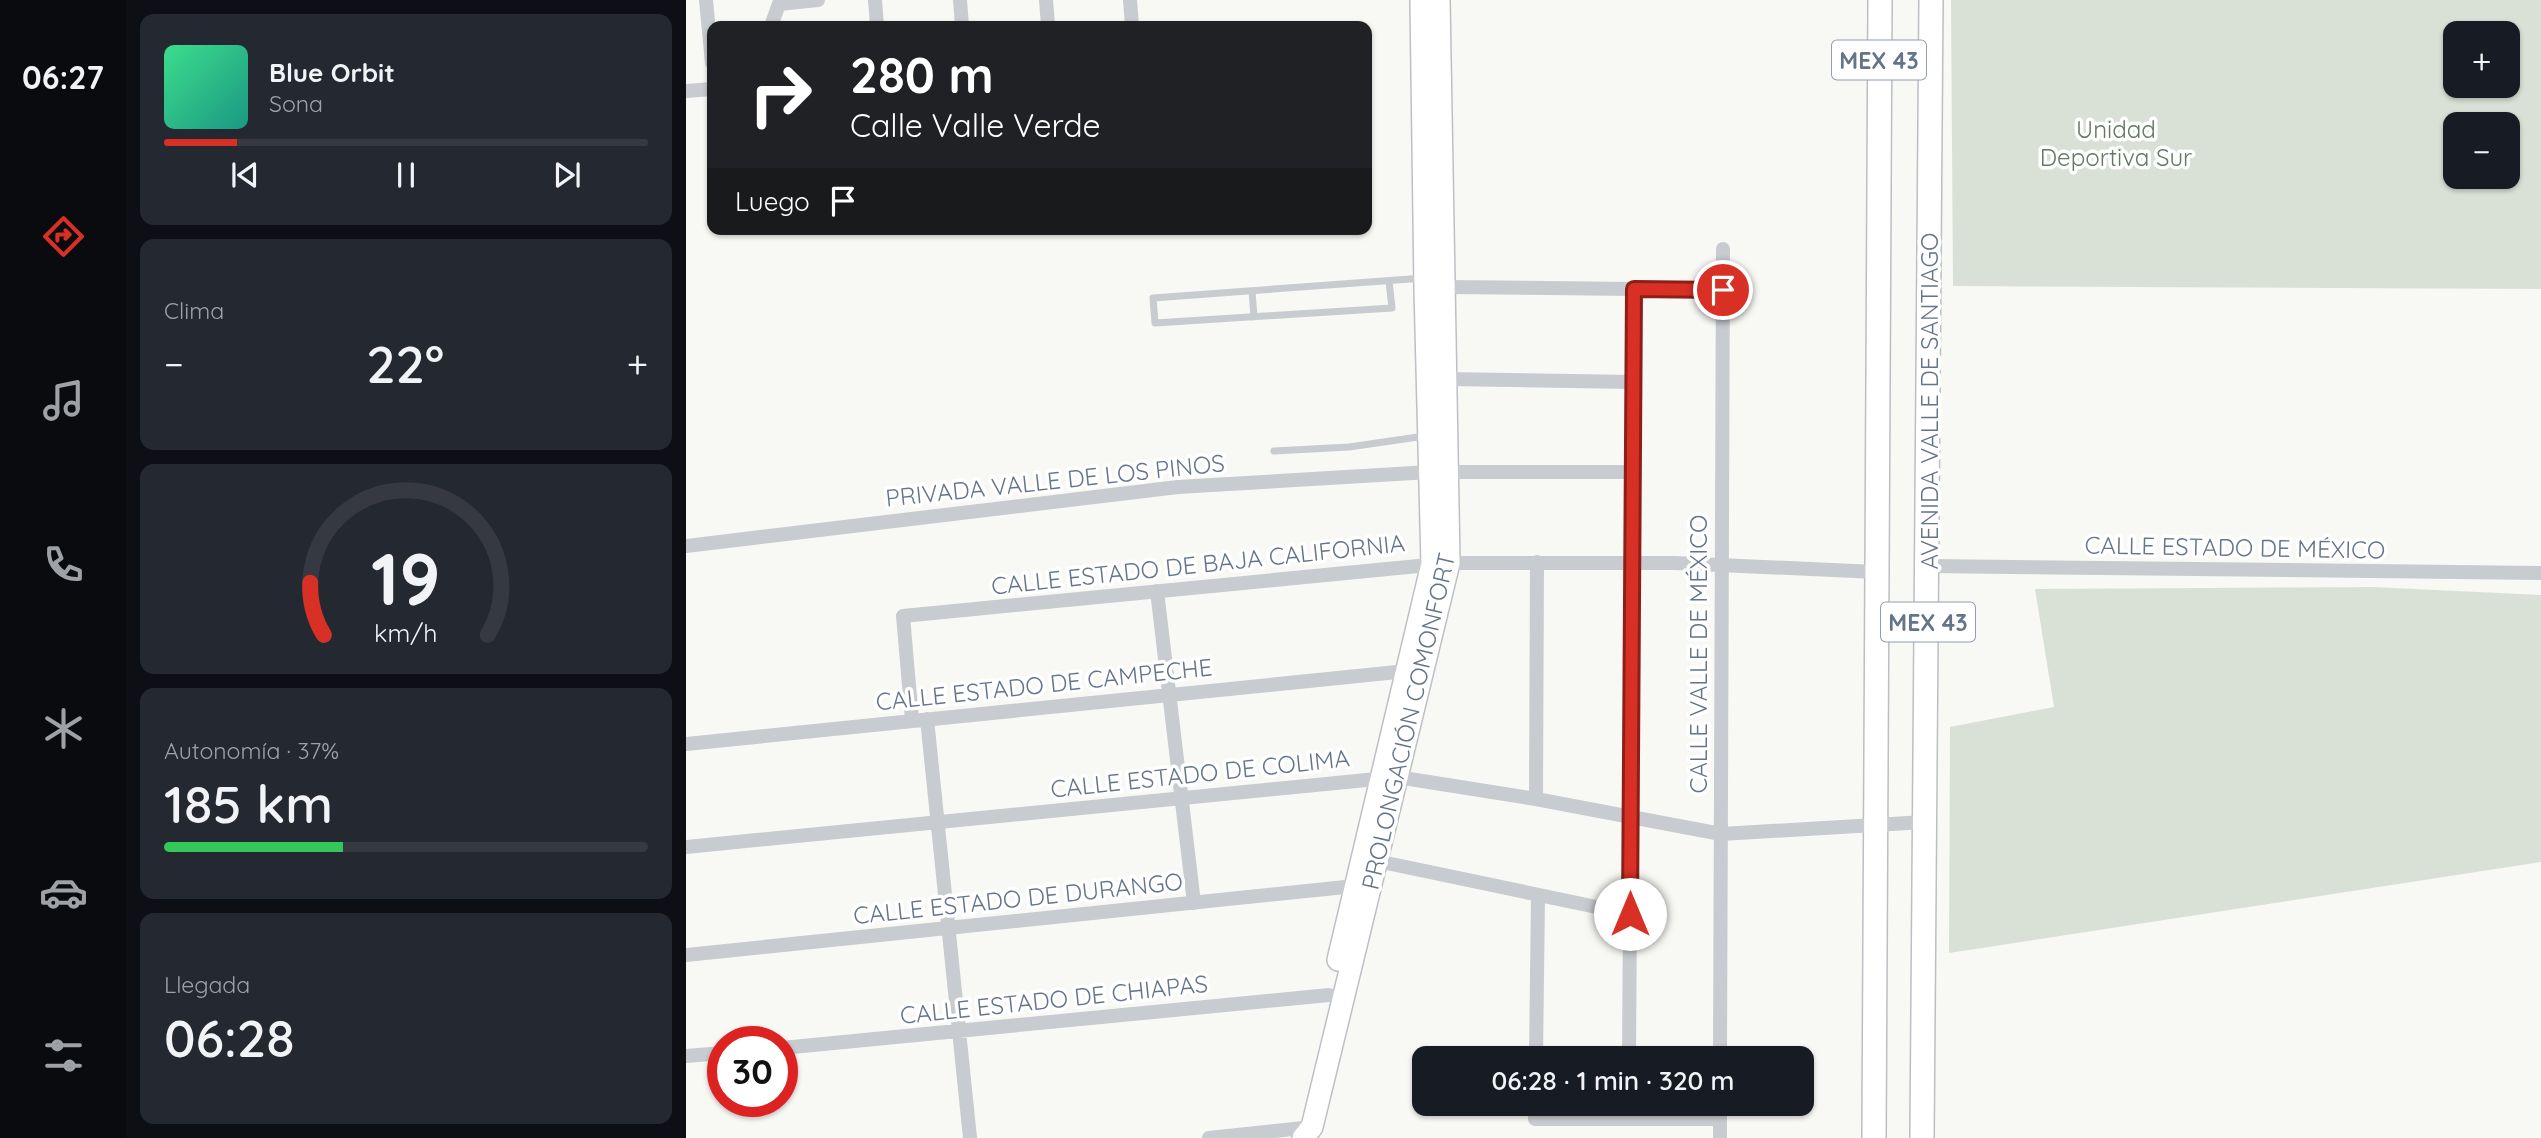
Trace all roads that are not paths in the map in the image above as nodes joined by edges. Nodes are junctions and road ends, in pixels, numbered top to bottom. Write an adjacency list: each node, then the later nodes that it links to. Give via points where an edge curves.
1 (706, 0): 11 (street)
2 (818, 0): 12 (street, via 779,4)
3 (874, 0): 13 (street)
4 (960, 0): 14 (street)
5 (1046, 0): 15 (street)
6 (1130, 0): 16 (street)
7 (1421, 0): 20 (street, PROLONGACIÓN COMONFORT)
8 (1440, 0): 22 (street, PROLONGACIÓN COMONFORT)
9 (1880, 0): 39 (main road, MEX 43)
10 (1931, 0): 38 (main road, AVENIDA VALLE DE SANTIAGO / MEX 43)
11 (708, 21)
12 (773, 21)
13 (876, 21)
14 (962, 21)
15 (1048, 21)
16 (1132, 21)
17 (707, 89): 18 (street)
18 (686, 91)
19 (1723, 249): 24 (street, CALLE VALLE DE MÉXICO)
20 (1424, 278): 21 (lane); 29 (street, PROLONGACIÓN COMONFORT)
21 (1389, 281): 25 (lane); 26 (lane, via 1392,309)
22 (1445, 287): 23 (street); 27 (street, PROLONGACIÓN COMONFORT)
23 (1634, 289): 24 (street); 28 (street)
24 (1723, 290): 37 (street, CALLE VALLE DE MÉXICO)
25 (1252, 291): 26 (lane); 26 (lane, via 1153,298 1155,323)
26 (1254, 317)
27 (1446, 379): 28 (street); 31 (street, PROLONGACIÓN COMONFORT)
28 (1633, 382): 32 (street)
29 (1429, 436): 30 (lane); 31 (street, PROLONGACIÓN COMONFORT)
30 (1274, 451)
31 (1439, 472): 32 (street, PRIVADA VALLE DE LOS PINOS); 33 (street, PRIVADA VALLE DE LOS PINOS, via 1094,495); 36 (street, PROLONGACIÓN COMONFORT)
32 (1633, 472): 35 (street)
33 (686, 546)
34 (1537, 562): 35 (street, CALLE ESTADO DE BAJA CALIFORNIA); 36 (street, CALLE ESTADO DE BAJA CALIFORNIA); 48 (street)
35 (1632, 562): 37 (street, CALLE ESTADO DE BAJA CALIFORNIA); 49 (street)
36 (1441, 564): 41 (street, CALLE ESTADO DE BAJA CALIFORNIA); 42 (street, PROLONGACIÓN COMONFORT); 46 (street, PROLONGACIÓN COMONFORT)
37 (1721, 564): 39 (street, CALLE ESTADO DE BAJA CALIFORNIA); 53 (street, CALLE VALLE DE MÉXICO)
38 (1929, 566): 40 (street, CALLE ESTADO DE MÉXICO); 51 (main road, AVENIDA VALLE DE SANTIAGO / MEX 43)
39 (1876, 572): 52 (main road, MEX 43)
40 (2541, 573)
41 (1157, 591): 43 (street); 44 (street, CALLE ESTADO DE BAJA CALIFORNIA, via 903,616)
42 (1407, 671): 43 (street, CALLE ESTADO DE CAMPECHE); 46 (street, PROLONGACIÓN COMONFORT)
43 (1169, 693): 44 (street, CALLE ESTADO DE CAMPECHE); 47 (street)
44 (919, 719): 45 (street, CALLE ESTADO DE CAMPECHE); 50 (street)
45 (686, 744)
46 (1390, 778): 47 (street, CALLE ESTADO DE COLIMA); 48 (street, CALLE ESTADO DE COLIMA); 55 (street, PROLONGACIÓN COMONFORT); 56 (street, PROLONGACIÓN COMONFORT)
47 (1181, 798): 50 (street, CALLE ESTADO DE COLIMA); 58 (street)
48 (1536, 799): 49 (street, CALLE ESTADO DE COLIMA)
49 (1631, 817): 53 (street, CALLE ESTADO DE COLIMA); 59 (street)
50 (937, 822): 54 (street, CALLE ESTADO DE COLIMA); 60 (street)
51 (1925, 822): 52 (street, CALLE ESTADO DE COLIMA); 76 (main road, AVENIDA VALLE DE SANTIAGO / MEX 43)
52 (1875, 825): 53 (street, CALLE ESTADO DE COLIMA); 75 (main road, MEX 43)
53 (1721, 834): 67 (street, CALLE VALLE DE MÉXICO)
54 (686, 847)
55 (1377, 861): 57 (street); 71 (street, PROLONGACIÓN COMONFORT)
56 (1355, 886): 58 (street, CALLE ESTADO DE DURANGO); 62 (street, PROLONGACIÓN COMONFORT)
57 (1538, 895): 59 (street); 65 (street)
58 (1194, 902): 60 (street, CALLE ESTADO DE DURANGO)
59 (1630, 914): 66 (street)
60 (948, 928): 61 (street, CALLE ESTADO DE DURANGO); 63 (street)
61 (686, 955)
62 (1329, 995): 63 (street, CALLE ESTADO DE CHIAPAS); 71 (street, PROLONGACIÓN COMONFORT)
63 (959, 1031): 64 (street, CALLE ESTADO DE CHIAPAS); 72 (street)
64 (798, 1046)
65 (1536, 1046)
66 (1629, 1046)
67 (1720, 1046)
68 (707, 1054): 69 (street)
69 (686, 1056)
70 (1720, 1116): 74 (street)
71 (1304, 1133): 73 (street)
72 (970, 1138)
73 (1209, 1138)
74 (1720, 1138)
75 (1874, 1138)
76 (1922, 1138)

